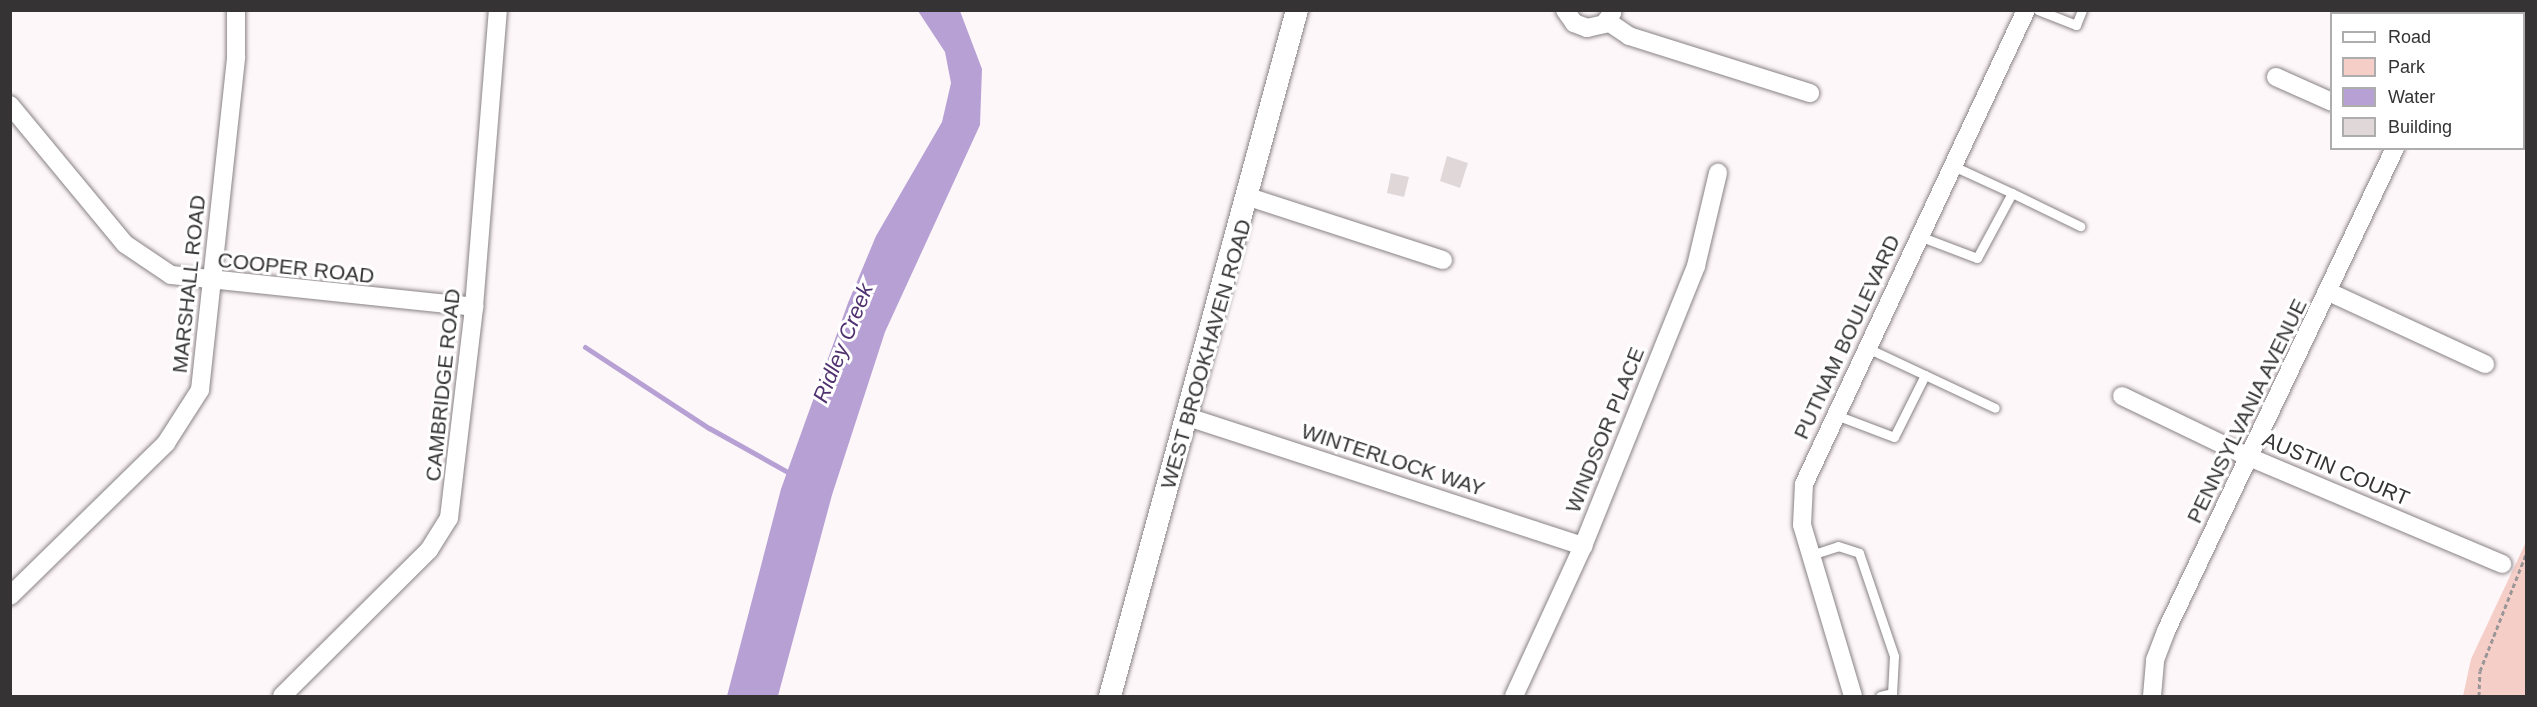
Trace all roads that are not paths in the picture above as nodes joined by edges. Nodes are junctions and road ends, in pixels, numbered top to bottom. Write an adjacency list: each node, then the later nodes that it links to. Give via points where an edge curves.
1 (236, 10): 21 (street, MARSHALL ROAD, via 236,57)
2 (498, 10): 23 (street, CAMBRIDGE ROAD)
3 (1297, 10): 17 (street, WEST BROOKHAVEN ROAD)
4 (1565, 10): 8 (street, via 1574,23 1587,28)
5 (2026, 10): 14 (street, PUTNAM BOULEVARD)
6 (2038, 10): 7 (lane, via 2076,25)
7 (2082, 10)
8 (1610, 16): 10 (street, via 1629,36)
9 (2276, 77): 11 (street)
10 (1810, 93)
11 (2330, 102)
12 (10, 105): 21 (street, COOPER ROAD, via 138,257 171,275)
13 (2394, 150): 22 (street, PENNSYLVANIA AVENUE)
14 (1953, 166): 16 (lane); 19 (street, PUTNAM BOULEVARD)
15 (1718, 173): 32 (street, WINDSOR PLACE, via 1696,266)
16 (2012, 193): 18 (lane); 19 (lane, via 1977,258)
17 (1249, 197): 20 (street); 30 (street, WEST BROOKHAVEN ROAD)
18 (2080, 226)
19 (1920, 236): 24 (street, PUTNAM BOULEVARD)
20 (1443, 260)
21 (211, 282): 23 (street, COOPER ROAD); 35 (street, MARSHALL ROAD, via 205,366 187,417)
22 (2329, 292): 25 (street); 31 (street, PENNSYLVANIA AVENUE)
23 (474, 308): 36 (street, CAMBRIDGE ROAD, via 449,518 429,550)
24 (1867, 348): 26 (lane); 29 (street, PUTNAM BOULEVARD)
25 (2485, 364)
26 (1925, 375): 28 (lane); 29 (lane, via 1894,437)
27 (2122, 396): 31 (street, AUSTIN COURT)
28 (1995, 408)
29 (1836, 415): 33 (street, PUTNAM BOULEVARD, via 1804,484 1802,525)
30 (1188, 417): 32 (street, WINTERLOCK WAY); 37 (street, WEST BROOKHAVEN ROAD)
31 (2249, 457): 34 (street, AUSTIN COURT); 41 (street, PENNSYLVANIA AVENUE, via 2163,640)
32 (1583, 546): 38 (street, WINDSOR PLACE)
33 (1811, 555): 39 (street, PUTNAM BOULEVARD); 40 (lane, via 1838,546 1859,553 1894,656 1892,693)
34 (2502, 564)
35 (10, 596)
36 (282, 696)
37 (1110, 696)
38 (1514, 696)
39 (1853, 696)
40 (1880, 696)
41 (2152, 696)

